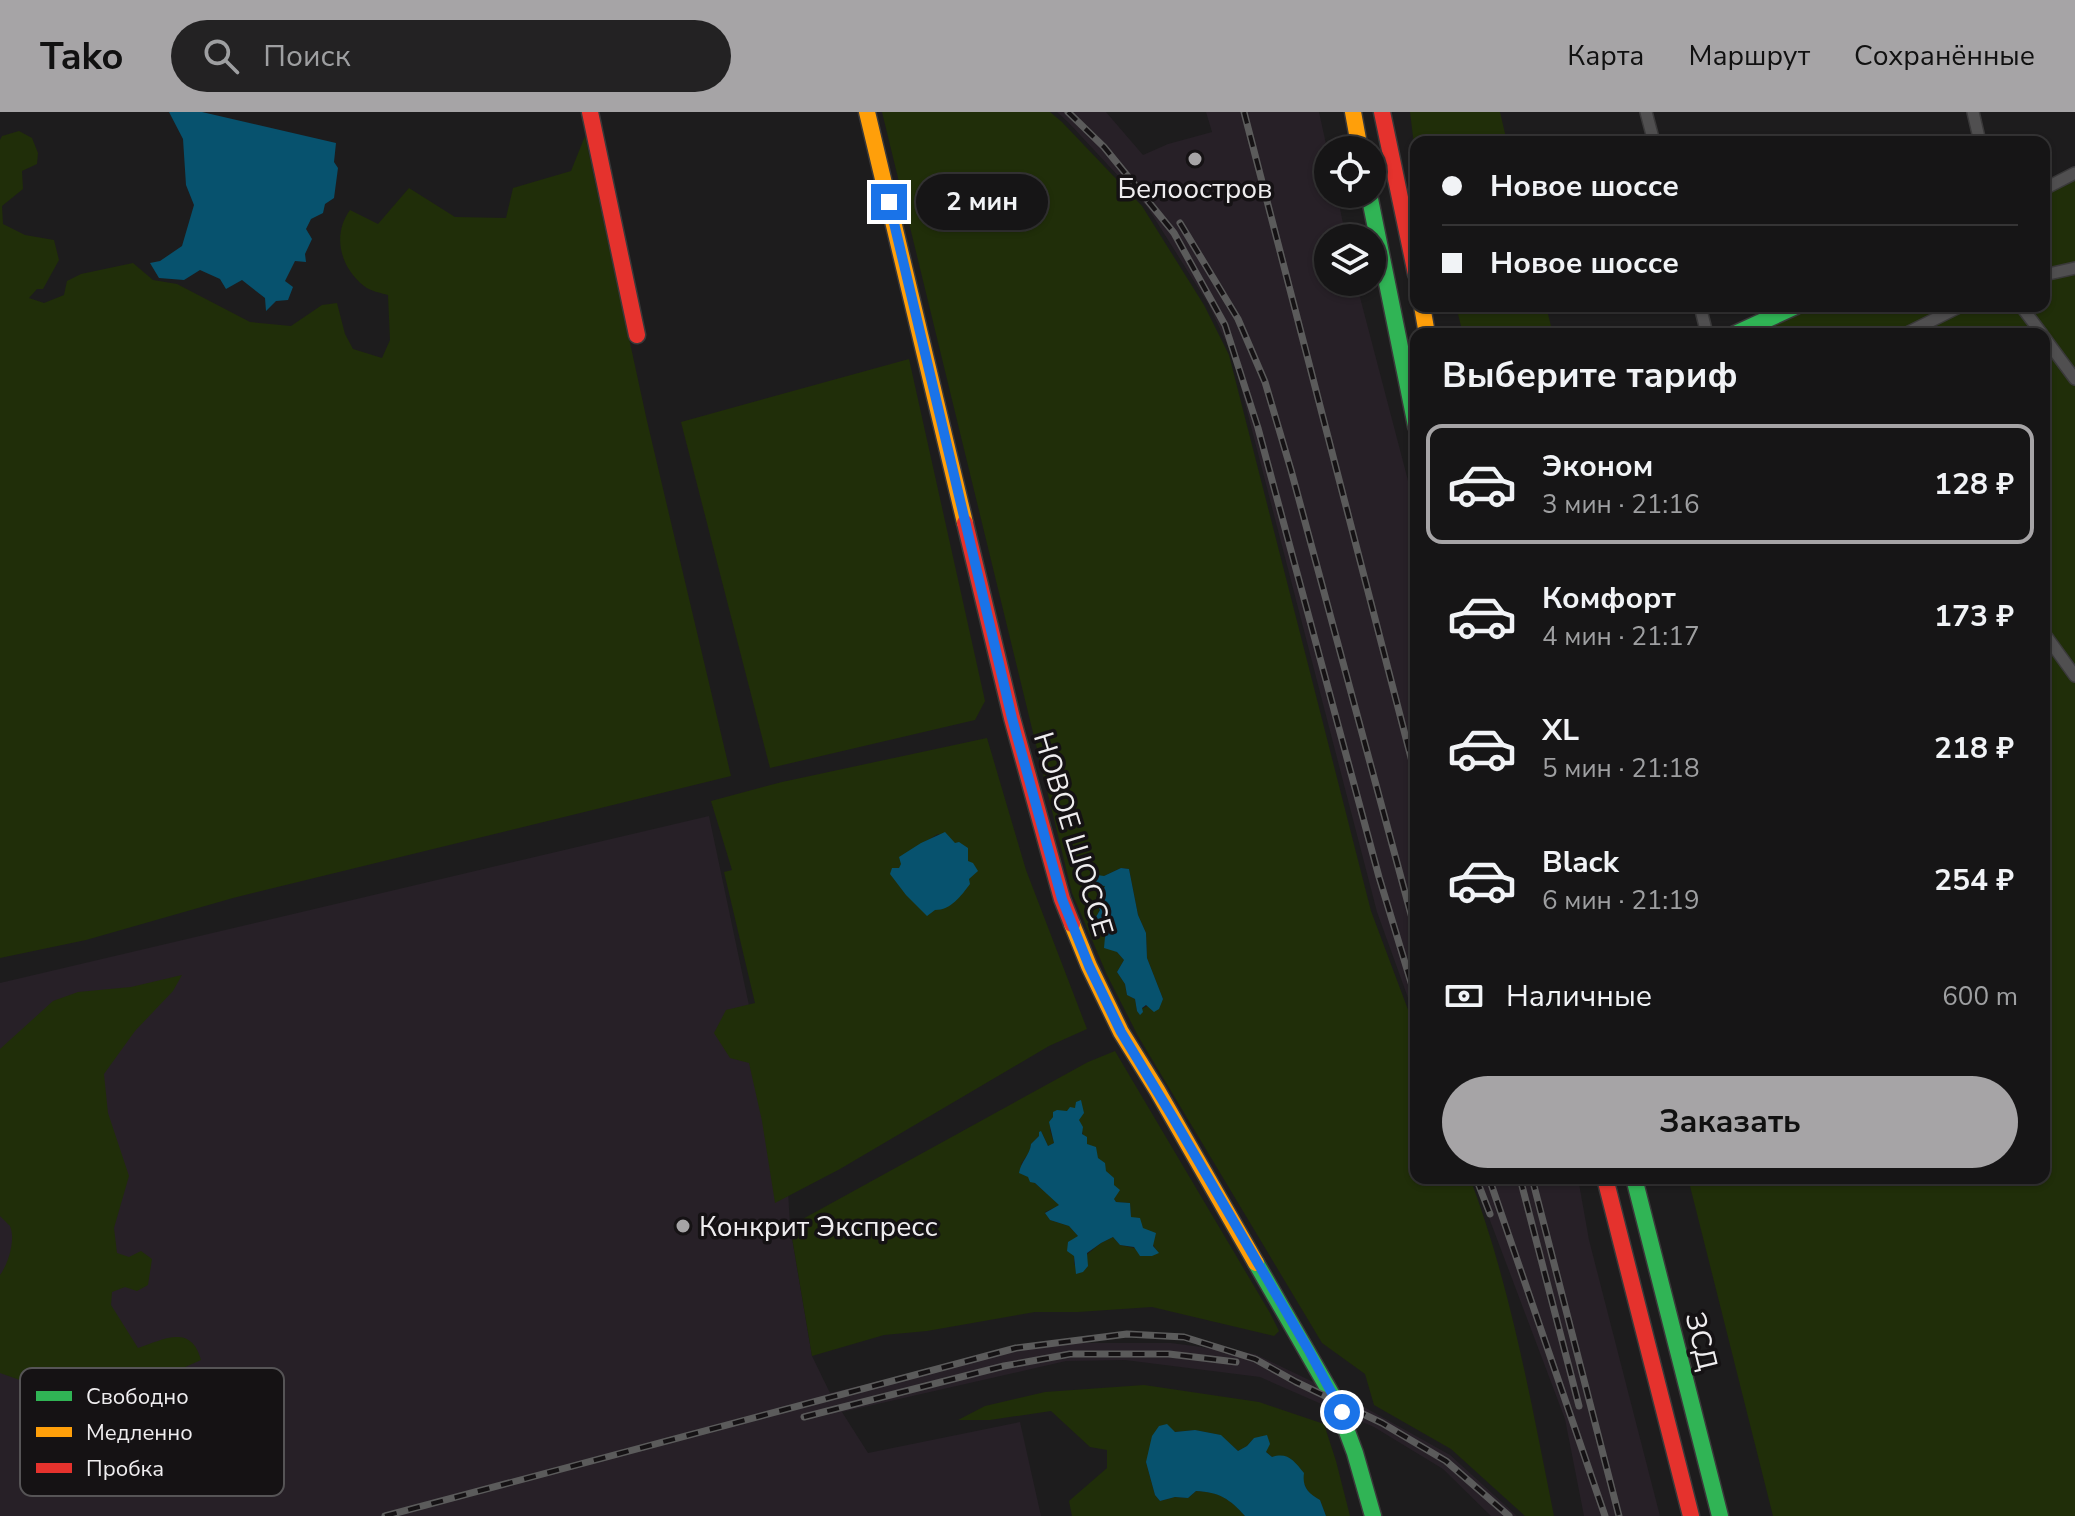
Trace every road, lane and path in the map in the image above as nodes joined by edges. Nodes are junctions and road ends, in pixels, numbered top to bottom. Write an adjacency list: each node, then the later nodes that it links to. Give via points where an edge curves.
1 (590, 112): 20 (main road)
2 (867, 112): 28 (main road, НОВОЕ ШОССЕ, via 1012,718 1062,899 1121,1032 1336,1402)
3 (1353, 112): 7 (main road)
4 (1382, 112): 13 (main road)
5 (1646, 112): 8 (street)
6 (1973, 112): 9 (street)
7 (1357, 136)
8 (1652, 136)
9 (1979, 136)
10 (2075, 173): 11 (street)
11 (2050, 186)
12 (1372, 208): 23 (main road)
13 (1410, 245)
14 (2075, 268): 15 (street)
15 (2050, 274)
16 (1784, 312): 18 (main road)
17 (1949, 312): 19 (street)
18 (1751, 328)
19 (1917, 328)
20 (637, 335)
21 (2050, 345): 22 (street)
22 (2075, 379)
23 (1410, 396)
24 (2050, 641): 25 (street)
25 (2075, 676)
26 (1607, 1184): 29 (main road, ЗСД)
27 (1636, 1184): 30 (main road, ЗСД)
28 (1373, 1516)
29 (1691, 1516)
30 (1720, 1516)

